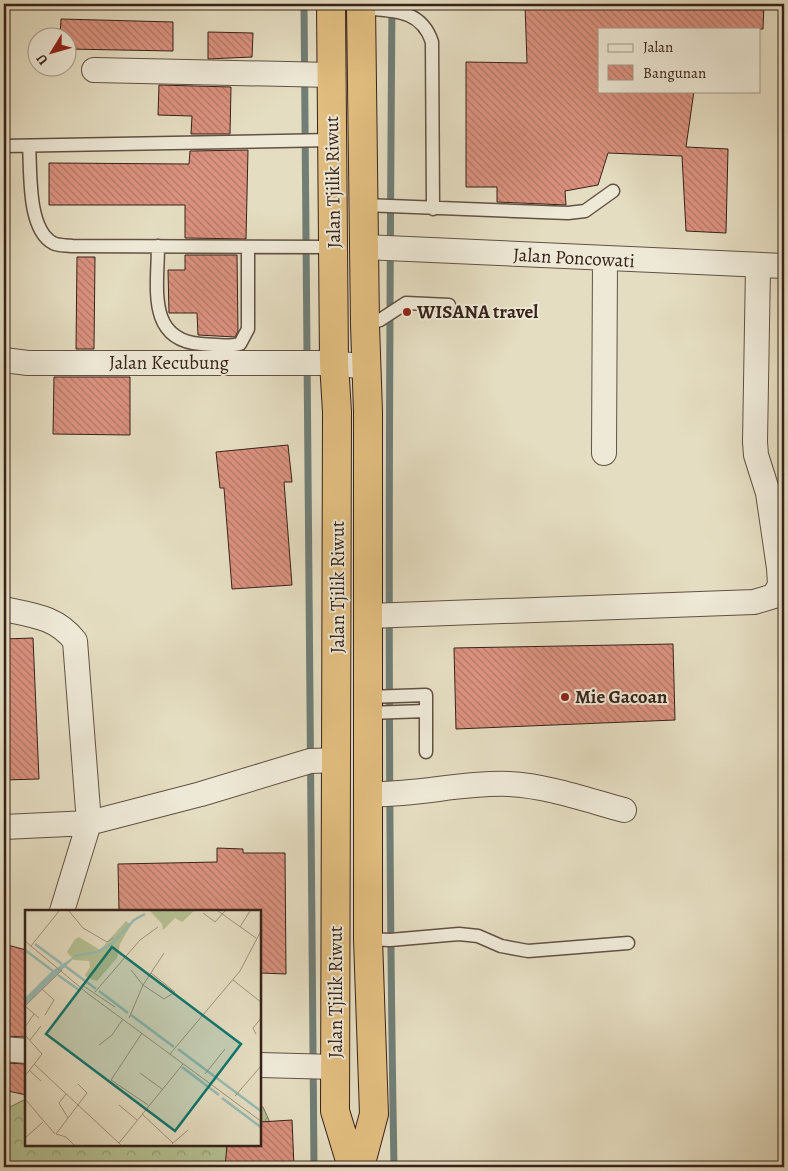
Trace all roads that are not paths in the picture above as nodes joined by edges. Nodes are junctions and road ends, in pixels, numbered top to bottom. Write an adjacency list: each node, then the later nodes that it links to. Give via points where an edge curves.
1 (331, 4): 4 (highway, Jalan Tjilik Riwut)
2 (361, 6): 9 (highway, Jalan Tjilik Riwut); 10 (lane, via 408,14 428,29 432,42)
3 (94, 70): 4 (street)
4 (332, 74): 5 (highway, Jalan Tjilik Riwut)
5 (332, 140): 7 (lane); 13 (highway, Jalan Tjilik Riwut)
6 (4, 146): 7 (lane)
7 (29, 146): 11 (lane, via 36,225 54,244)
8 (613, 191): 10 (lane, via 585,211 568,213)
9 (364, 206): 10 (lane); 14 (highway, Jalan Tjilik Riwut)
10 (433, 209)
11 (158, 246): 12 (lane); 12 (lane, via 158,304 166,330 193,344 230,346 240,344 248,329)
12 (248, 247): 13 (lane)
13 (334, 247): 21 (highway, Jalan Tjilik Riwut)
14 (364, 247): 15 (street, Jalan Poncowati); 19 (highway, Jalan Tjilik Riwut)
15 (605, 259): 16 (street, Jalan Poncowati); 23 (street)
16 (758, 266): 17 (street, Jalan Poncowati); 25 (street, via 755,442 768,493 779,568 780,585 774,596 754,602)
17 (784, 266)
18 (449, 305): 19 (lane, via 406,303 380,320)
19 (365, 325): 22 (highway, Jalan Tjilik Riwut)
20 (4, 360): 21 (street, Jalan Kecubung, via 28,363)
21 (334, 363): 22 (street, Jalan Kecubung); 29 (highway, Jalan Tjilik Riwut, via 338,412)
22 (366, 367): 25 (highway, Jalan Tjilik Riwut)
23 (604, 453)
24 (4, 609): 32 (street, via 50,619 67,630 75,641)
25 (368, 616): 26 (highway, Jalan Tjilik Riwut)
26 (368, 705): 27 (lane); 27 (lane, via 426,695); 30 (highway, Jalan Tjilik Riwut)
27 (426, 711): 28 (lane)
28 (426, 752)
29 (338, 760): 32 (street, via 310,761); 40 (highway, Jalan Tjilik Riwut)
30 (368, 794): 31 (street, via 390,795 509,784 546,789); 35 (highway, Jalan Tjilik Riwut)
31 (624, 810)
32 (89, 823): 33 (street); 34 (street)
33 (4, 827)
34 (62, 910)
35 (368, 939): 36 (lane, via 460,934 528,951); 42 (highway, Jalan Tjilik Riwut, via 374,1114)
36 (628, 943)
37 (4, 1049): 38 (street)
38 (25, 1050)
39 (261, 1065): 40 (street)
40 (336, 1068): 41 (highway, Jalan Tjilik Riwut, via 335,1111)
41 (352, 1167)
42 (360, 1167)

